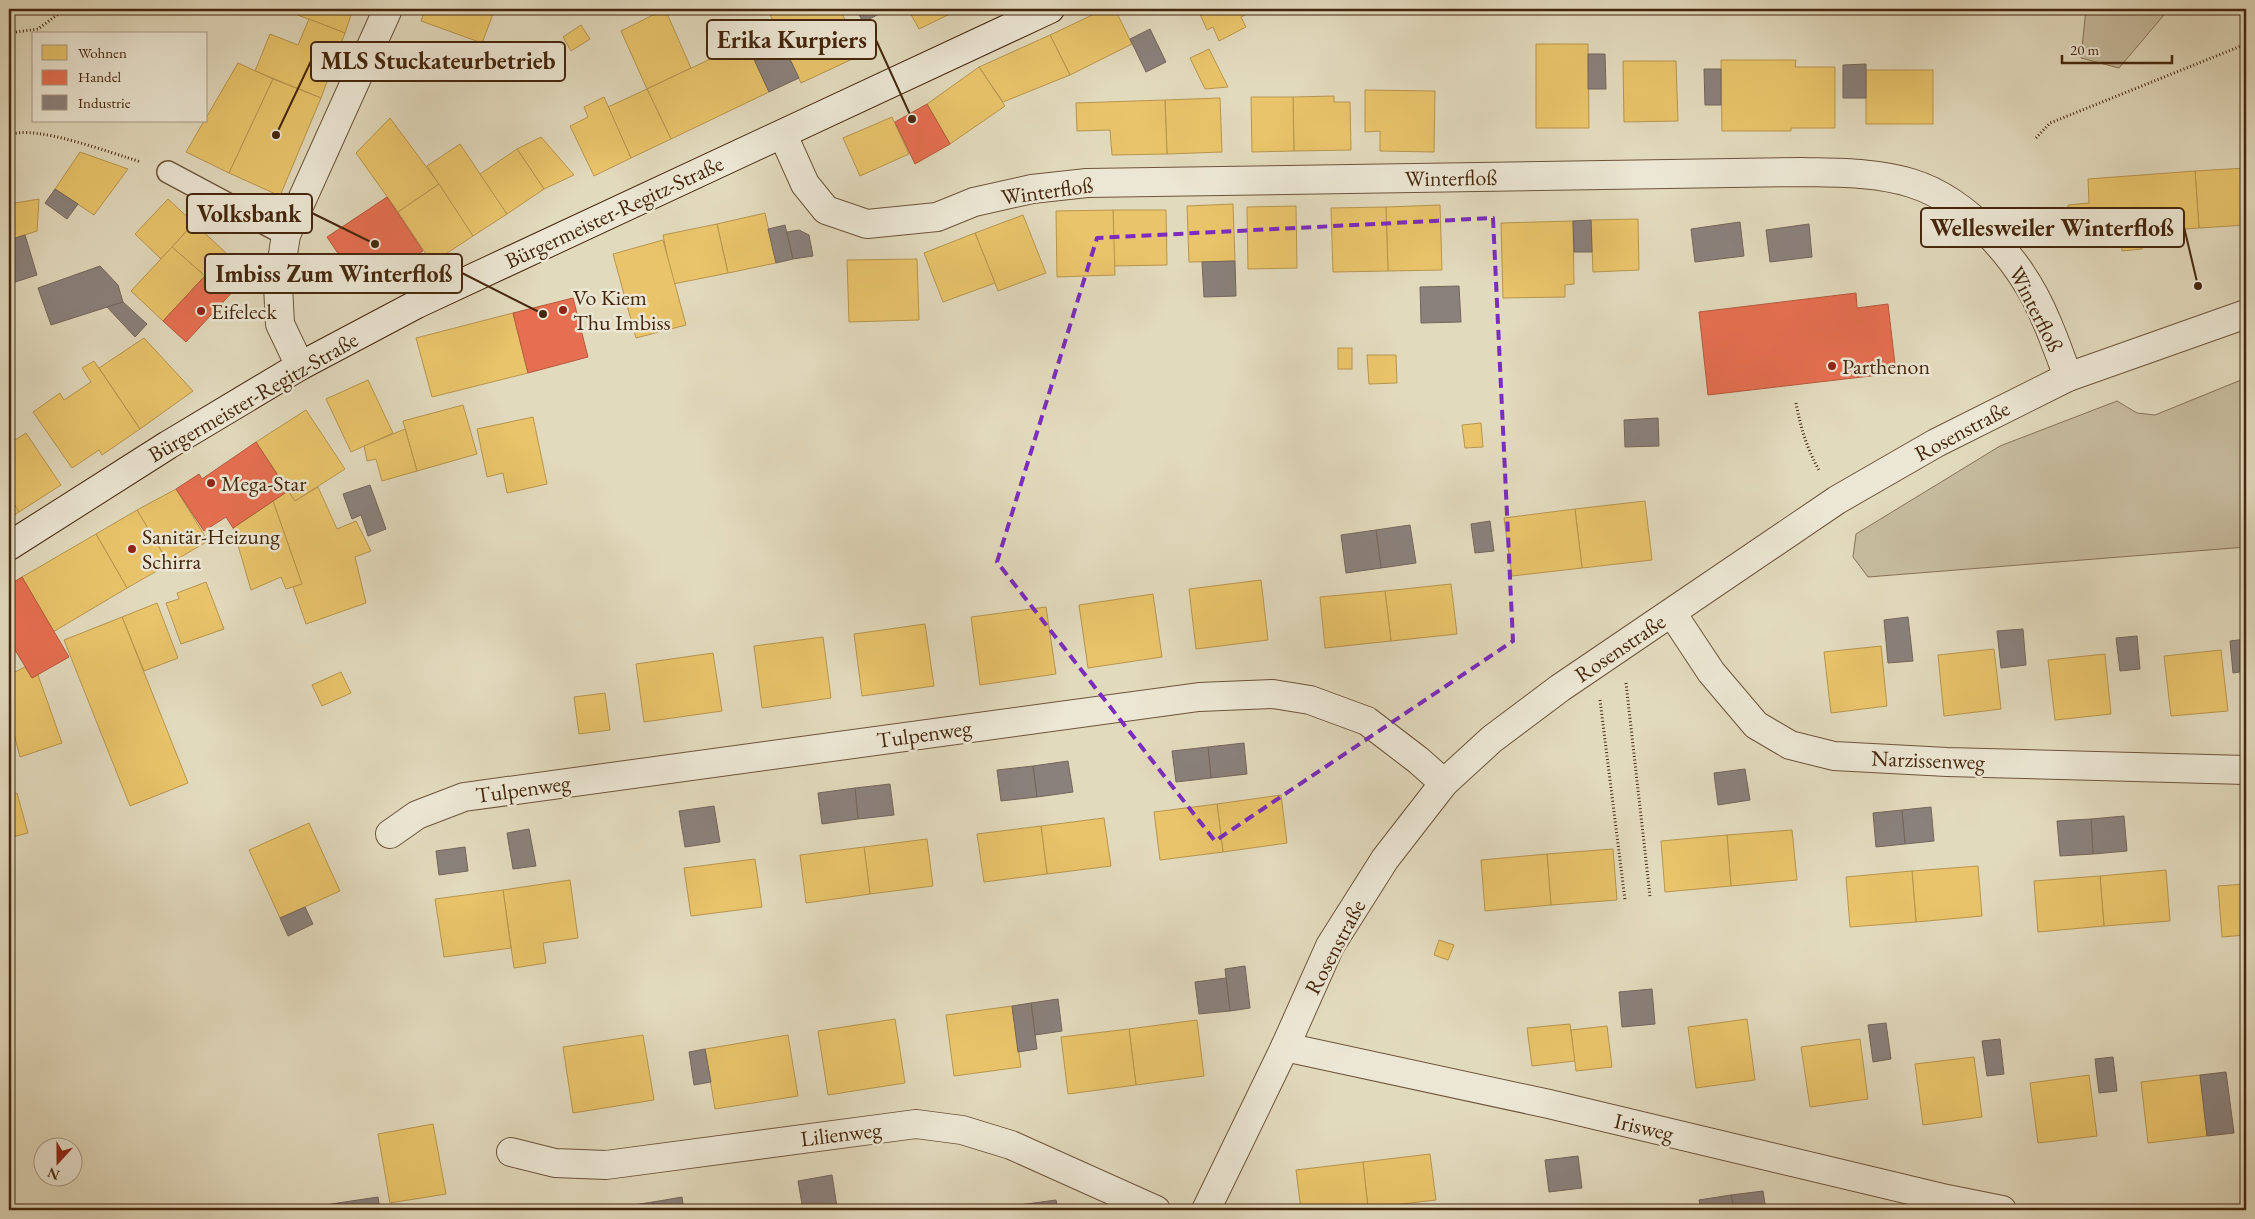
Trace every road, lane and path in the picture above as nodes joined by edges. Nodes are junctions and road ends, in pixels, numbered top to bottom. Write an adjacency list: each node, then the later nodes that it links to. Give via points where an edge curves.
1 (66, 9): 4 (path, via 38,29)
2 (388, 9): 10 (street)
3 (1050, 9): 6 (street, Bürgermeister-Regitz-Straße)
4 (9, 33)
5 (2246, 44): 8 (path, via 2050,122)
6 (783, 134): 12 (street, Bürgermeister-Regitz-Straße, via 435,295); 13 (street, Winterfloß, via 805,184 826,210 867,224 937,216 974,202 1032,189 1087,184 1866,173 1911,183 1962,208 2012,260 2046,318)
7 (9, 135): 9 (path, via 40,133)
8 (2036, 138)
9 (168, 172): 10 (lane)
10 (286, 235): 12 (street, via 278,286 280,324)
11 (2246, 314): 13 (street, Rosenstraße)
12 (300, 366): 16 (street, Bürgermeister-Regitz-Straße)
13 (2068, 376): 15 (street, Rosenstraße, via 1936,443)
14 (1796, 403): 15 (path, via 1808,450)
15 (1837, 500): 17 (street, Rosenstraße)
16 (9, 546)
17 (1672, 613): 18 (street, Rosenstraße); 20 (street, Narzissenweg, via 1711,672 1756,725 1790,745 1834,756)
18 (1618, 649): 19 (street, Rosenstraße); 23 (path, via 1624,668)
19 (1594, 665): 21 (street, Rosenstraße, via 1492,739); 24 (path)
20 (2246, 770)
21 (1444, 783): 22 (street, Tulpenweg, via 1366,721 1310,700 1273,694 1199,696 464,797 417,814); 25 (street, Rosenstraße, via 1385,859 1330,946)
22 (390, 834)
23 (1650, 896)
24 (1625, 900)
25 (1285, 1047): 28 (street, Rosenstraße); 29 (street, Irisweg, via 1549,1104)
26 (511, 1152): 27 (street, Lilienweg, via 555,1163 606,1165 916,1124 962,1130 1011,1145)
27 (1156, 1210)
28 (1206, 1210)
29 (2002, 1210)

